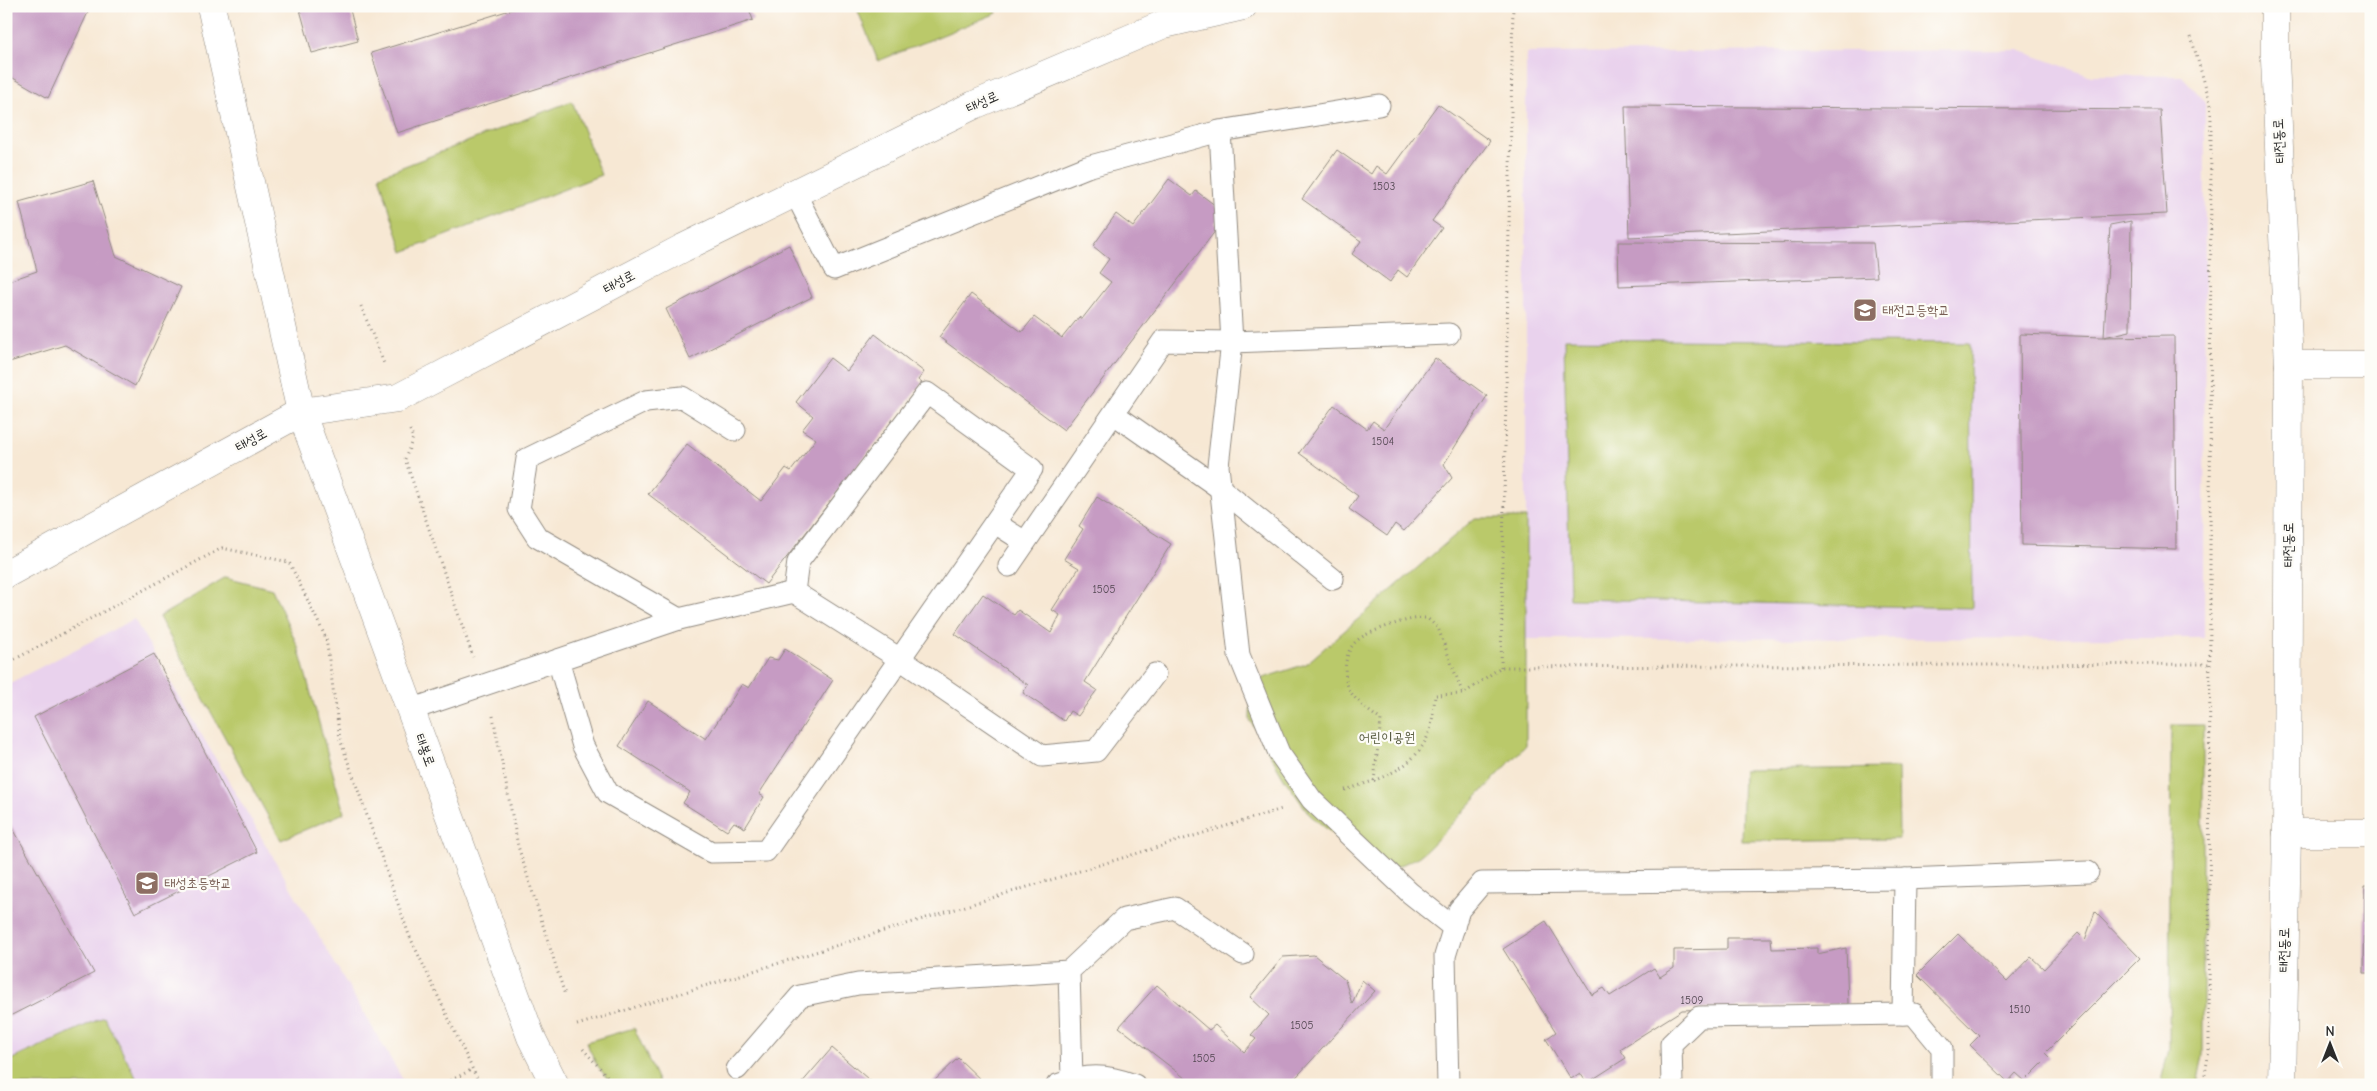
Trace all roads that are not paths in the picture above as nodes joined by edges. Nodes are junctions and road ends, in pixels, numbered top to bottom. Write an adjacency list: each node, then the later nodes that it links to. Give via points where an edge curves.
1 (211, 6): 11 (street, 태봉로)
2 (1243, 6): 6 (street, 태성로, via 1164,24 974,105)
3 (2276, 6): 9 (street, 태전동로)
4 (1379, 105): 5 (lane)
5 (1220, 131): 6 (lane, via 1087,167 834,269); 8 (lane)
6 (795, 193): 11 (street, 태성로, via 683,248 398,398)
7 (1449, 334): 8 (lane)
8 (1232, 342): 12 (lane, via 1163,341); 14 (lane, via 1218,466)
9 (2289, 365): 10 (street); 26 (street, 태전동로)
10 (2371, 365)
11 (300, 412): 18 (street, 태성로); 25 (street, 태봉로)
12 (1114, 414): 14 (lane); 16 (lane)
13 (735, 430): 21 (lane, via 682,396 646,401 527,459 519,510 537,537)
14 (1221, 488): 19 (lane); 30 (lane, via 1239,655 1279,752 1312,800 1410,893)
15 (995, 523): 16 (lane); 20 (lane, via 1032,470 927,393 798,562); 22 (lane)
16 (1025, 542): 17 (lane)
17 (1010, 566)
18 (6, 574)
19 (1333, 579)
20 (794, 592): 21 (lane); 22 (lane)
21 (679, 619): 23 (lane)
22 (900, 659): 23 (lane, via 766,851 711,852 608,792 583,746); 24 (lane, via 1042,756 1096,751)
23 (558, 660): 25 (lane)
24 (1155, 674)
25 (410, 710): 36 (street, 태봉로, via 531,1037)
26 (2287, 833): 27 (street); 41 (street, 태전동로)
27 (2371, 833)
28 (2088, 872): 29 (lane)
29 (1905, 879): 30 (lane, via 1482,883 1459,910); 33 (lane)
30 (1454, 928): 38 (lane, via 1446,956)
31 (1243, 954): 32 (lane, via 1174,908 1124,919)
32 (1069, 972): 34 (lane, via 858,984 800,996); 35 (lane)
33 (1903, 1014): 39 (lane, via 1699,1017 1671,1044); 40 (lane, via 1914,1014 1942,1048)
34 (737, 1069)
35 (1064, 1082): 37 (lane, via 1078,1077 1107,1076)
36 (555, 1085)
37 (1135, 1085)
38 (1448, 1085)
39 (1672, 1085)
40 (1942, 1085)
41 (2282, 1085)

